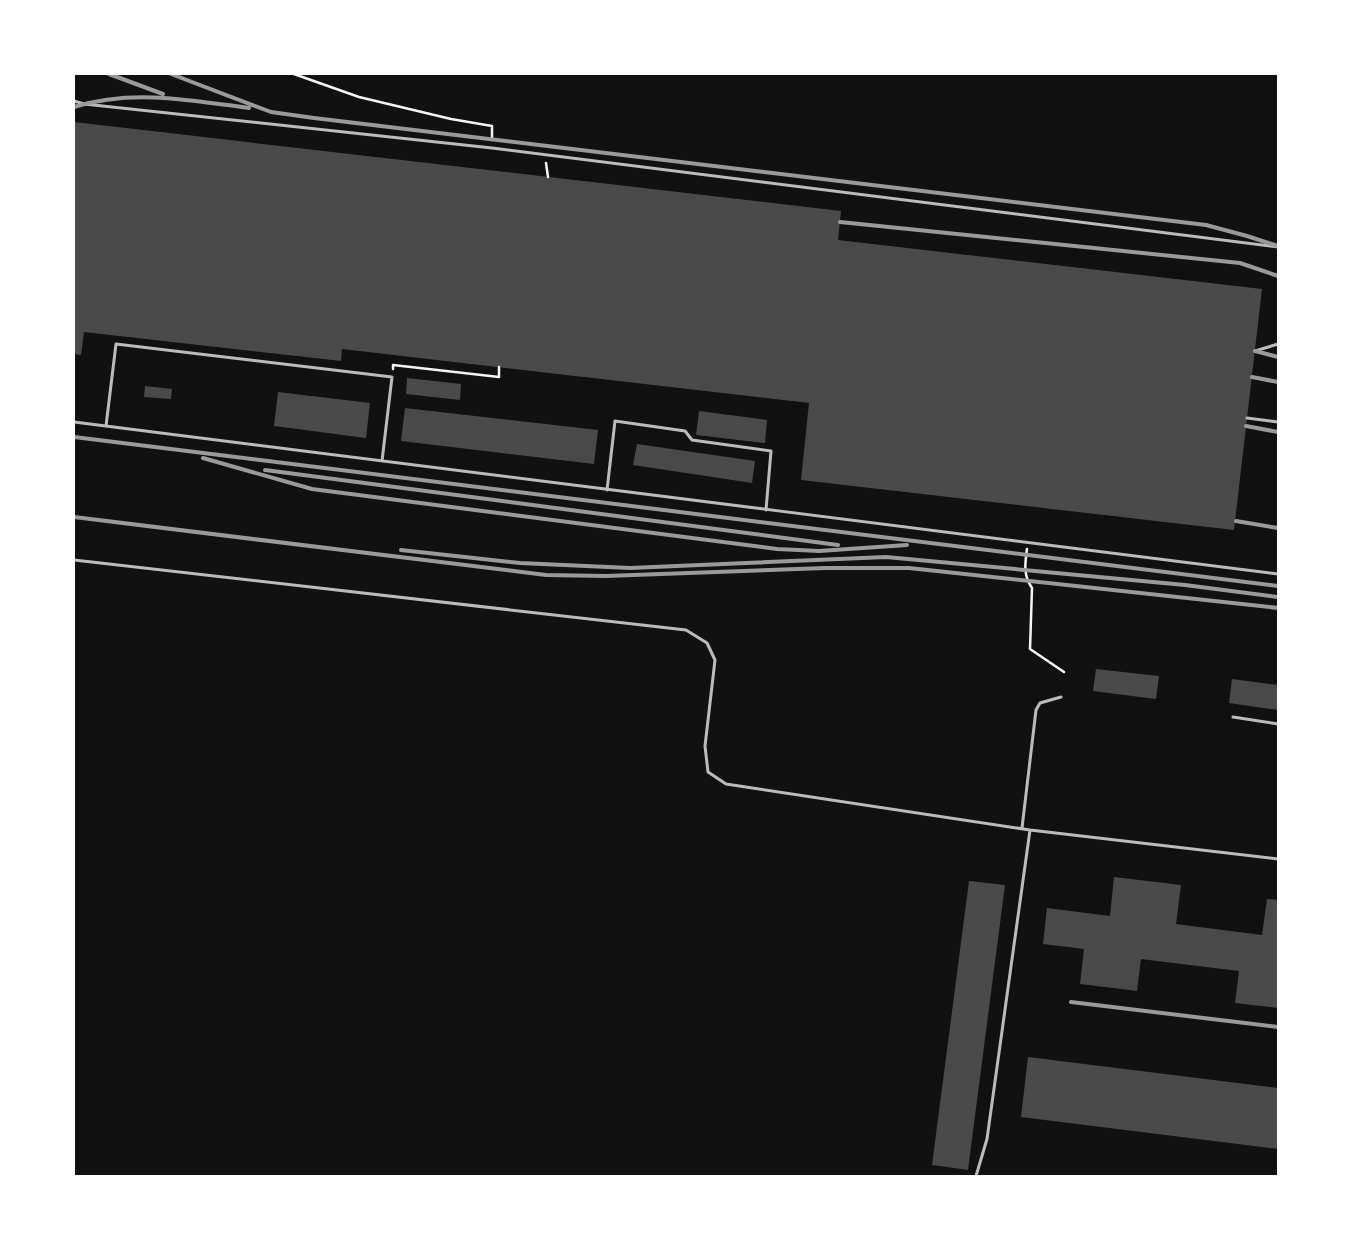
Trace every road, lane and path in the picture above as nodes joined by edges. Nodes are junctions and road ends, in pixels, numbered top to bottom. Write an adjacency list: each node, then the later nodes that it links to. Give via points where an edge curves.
1 (294, 74): 3 (path, via 359,97 492,126)
2 (74, 101): 3 (lane)
3 (492, 148): 6 (lane)
4 (546, 160): 5 (path)
5 (548, 177)
6 (1278, 247)
7 (1278, 344): 8 (lane)
8 (1255, 351)
9 (499, 367): 10 (path, via 499,377 393,365)
10 (392, 377): 14 (lane, via 116,344); 15 (lane)
11 (1247, 418): 13 (lane)
12 (74, 422): 14 (lane)
13 (1278, 422)
14 (106, 426): 15 (lane)
15 (382, 461): 16 (lane)
16 (607, 490): 17 (lane); 17 (lane, via 615,421 685,431 692,440 771,451)
17 (766, 510): 18 (lane)
18 (1028, 542): 20 (lane); 21 (path, via 1024,570 1032,588 1030,649)
19 (74, 560): 25 (lane, via 686,630 707,643 715,660 705,746 708,772 726,784)
20 (1278, 574)
21 (1064, 672)
22 (1061, 696): 25 (lane, via 1040,703 1036,710)
23 (1233, 717): 24 (lane)
24 (1278, 724)
25 (1022, 828): 26 (lane)
26 (1030, 830): 27 (lane); 28 (lane, via 987,1139)
27 (1278, 859)
28 (976, 1176)

